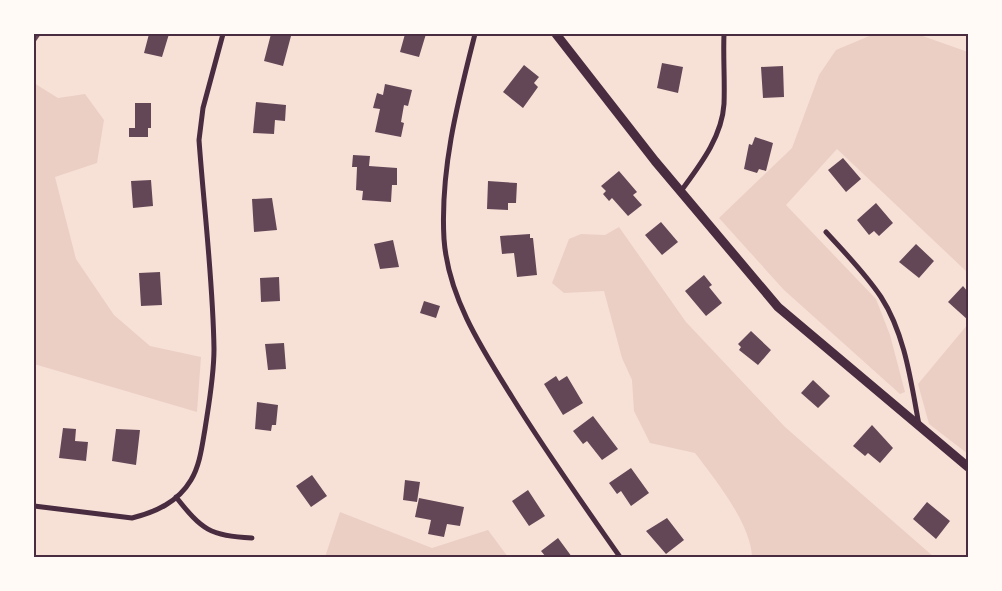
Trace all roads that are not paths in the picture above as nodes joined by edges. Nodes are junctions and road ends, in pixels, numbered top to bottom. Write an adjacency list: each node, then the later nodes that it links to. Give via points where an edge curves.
1 (223, 34): 9 (street, via 203,108 199,140 213,340 212,387 199,460 192,479)
2 (475, 34): 12 (street, via 448,157 444,239 450,272 467,319 497,373)
3 (556, 34): 5 (street)
4 (724, 34): 5 (street, via 724,105 720,124 702,162)
5 (681, 191): 7 (street, via 778,307)
6 (826, 232): 7 (street, via 859,268 885,305 899,335)
7 (919, 426): 8 (street)
8 (968, 467)
9 (176, 497): 10 (street, via 160,509 132,518); 11 (street, via 192,518 216,534)
10 (34, 506)
11 (252, 538)
12 (620, 557)

